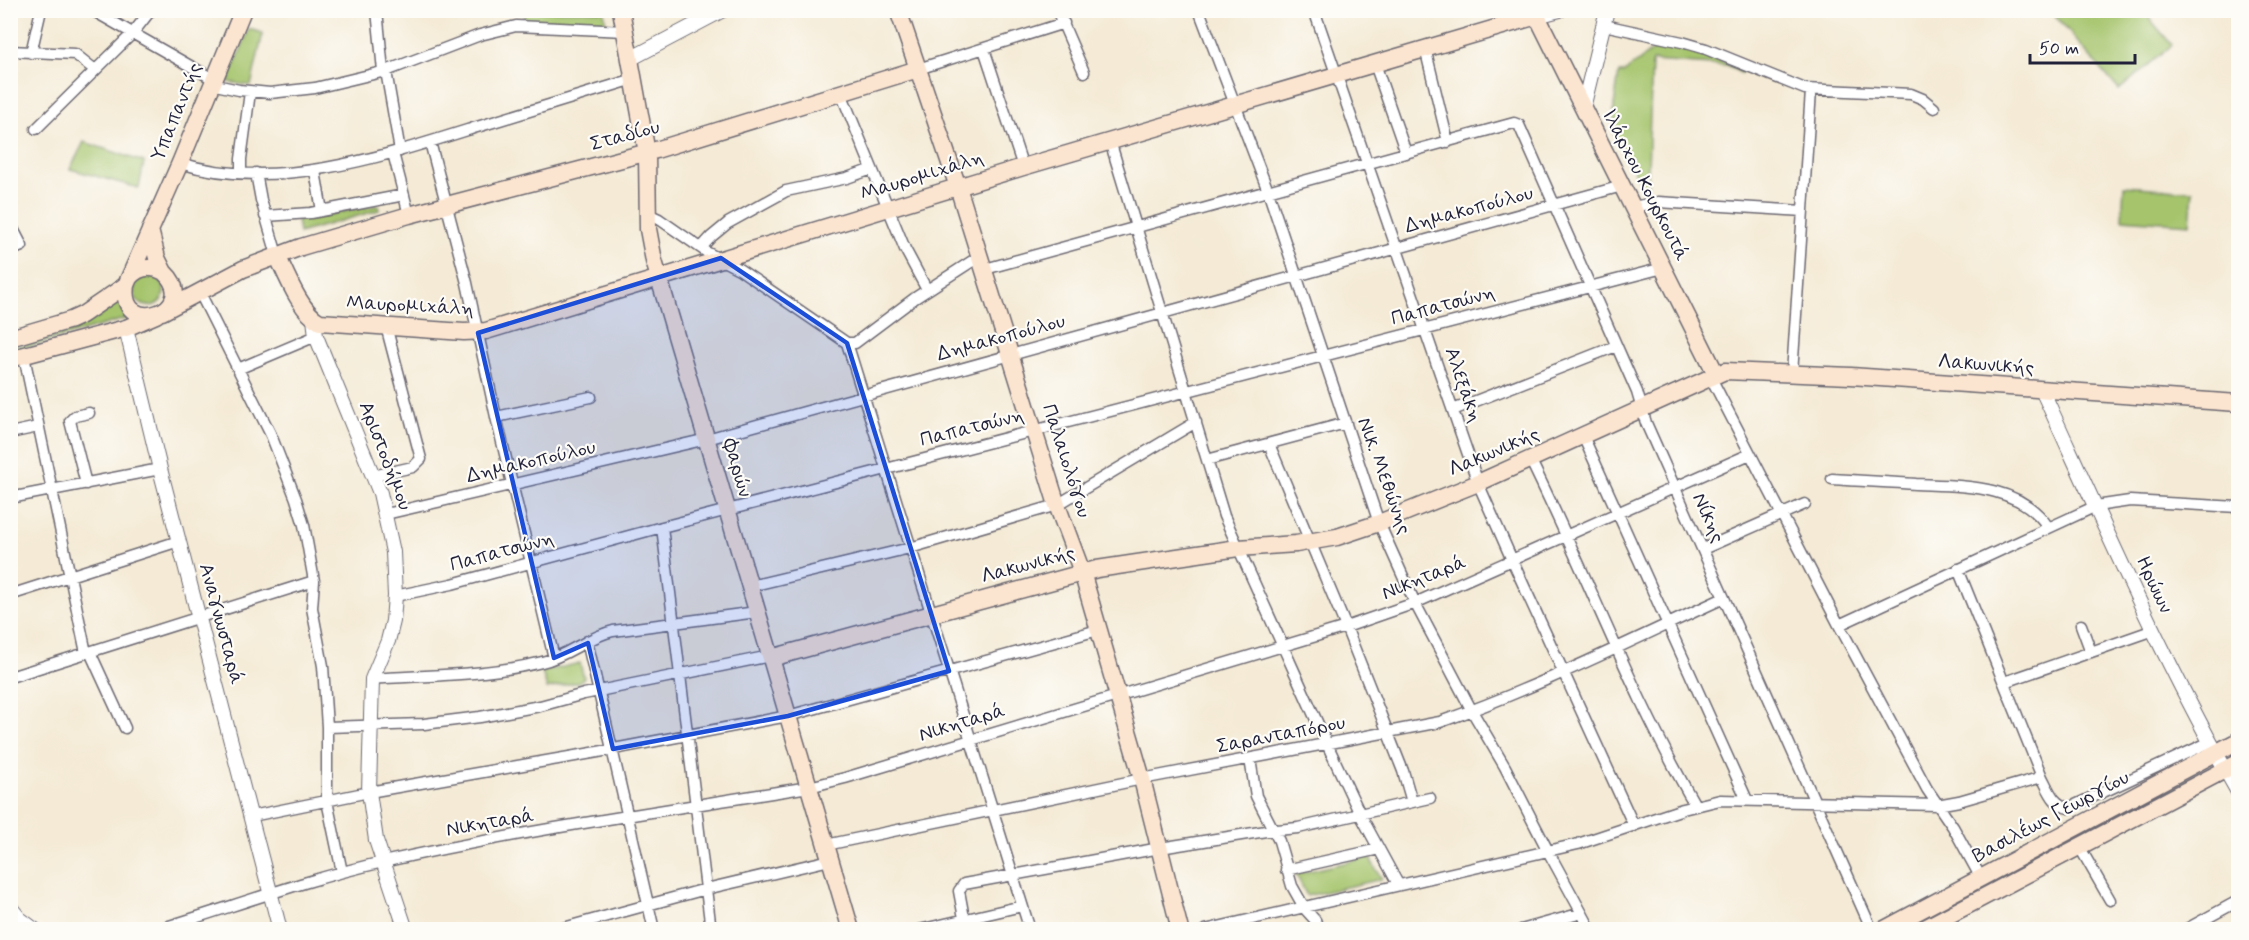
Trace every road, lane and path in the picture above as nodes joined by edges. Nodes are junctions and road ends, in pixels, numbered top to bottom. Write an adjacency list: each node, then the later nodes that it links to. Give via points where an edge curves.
1 (41, 10): 22 (street)
2 (92, 10): 18 (street)
3 (151, 10): 18 (street)
4 (243, 10): 31 (main road, Υπαπαντής)
5 (377, 10): 27 (street)
6 (621, 10): 17 (main road, Φαρών)
7 (723, 10): 23 (street)
8 (898, 10): 25 (main road, Παλαιολόγου)
9 (1057, 10): 15 (street)
10 (1199, 10): 35 (street, Νικ. Μεθώνης)
11 (1314, 10): 29 (street, Αλεξάκη)
12 (1560, 10): 14 (street)
13 (1607, 10): 16 (street)
14 (1537, 16): 19 (main road, Μαυρομιχάλη); 36 (main road, Ιλάρχου Κουρκουτά)
15 (1064, 23): 20 (street, Σταδίου); 28 (street)
16 (1604, 25): 32 (street, via 1706,49); 36 (street)
17 (625, 31): 23 (main road, Φαρών); 27 (street, via 508,27)
18 (132, 33): 26 (street); 31 (street)
19 (1425, 48): 24 (main road, Μαυρομιχάλη); 41 (street)
20 (984, 49): 25 (street, Σταδίου); 47 (street)
21 (10, 51): 22 (street)
22 (31, 53): 26 (street, via 75,54)
23 (630, 59): 30 (main road, Φαρών)
24 (1375, 64): 29 (main road, Μαυρομιχάλη); 44 (street)
25 (918, 69): 34 (main road, Σταδίου); 53 (main road, Παλαιολόγου)
26 (95, 70): 38 (street)
27 (385, 71): 33 (street, via 315,88); 42 (street)
28 (1084, 72)
29 (1337, 75): 35 (main road, Μαυρομιχάλη); 46 (street, Αλεξάκη)
30 (634, 79): 40 (street); 43 (main road, Φαρών)
31 (212, 82): 33 (street); 45 (main road, Υπαπαντής)
32 (1812, 91): 37 (street, via 1911,94); 61 (street)
33 (250, 92): 50 (street)
34 (841, 93): 43 (main road, Σταδίου); 48 (street)
35 (1236, 103): 39 (main road, Μαυρομιχάλη); 54 (street, Νικ. Μεθώνης)
36 (1584, 108): 52 (main road, Ιλάρχου Κουρκουτά)
37 (1934, 108)
38 (36, 129)
39 (1110, 141): 47 (main road, Μαυρομιχάλη); 66 (street)
40 (430, 142): 42 (street); 57 (street)
41 (1448, 142): 44 (street); 56 (street, Νίκης, via 1514,123 1522,127)
42 (397, 152): 49 (street); 55 (street)
43 (647, 153): 57 (main road, Σταδίου); 62 (main road, Φαρών)
44 (1406, 153): 46 (street)
45 (180, 163): 50 (street, via 217,173); 67 (main road, Υπαπαντής)
46 (1368, 164): 54 (street); 69 (street, Αλεξάκη)
47 (1023, 167): 53 (main road, Μαυρομιχάλη)
48 (872, 170): 59 (street); 68 (street, via 786,191 728,223)
49 (315, 171): 51 (street); 60 (street)
50 (241, 173): 51 (street)
51 (256, 173): 64 (street)
52 (1622, 186): 56 (street, Δημακοπούλου); 58 (main road, Ιλάρχου Κουρκουτά)
53 (958, 187): 59 (main road, Μαυρομιχάλη); 73 (main road, Παλαιολόγου)
54 (1269, 191): 66 (street); 76 (street, Νικ. Μεθώνης)
55 (404, 195): 60 (street); 63 (street)
56 (1555, 205): 69 (street, Δημακοπούλου); 79 (street, Νίκης)
57 (448, 206): 63 (main road, Σταδίου); 88 (street)
58 (1633, 207): 61 (street, via 1658,202); 74 (main road, Ιλάρχου Κουρκουτά)
59 (888, 208): 72 (main road, Μαυρομιχάλη); 80 (street)
60 (322, 211): 64 (street)
61 (1803, 211): 97 (street)
62 (648, 214): 68 (street); 77 (main road, Φαρών)
63 (409, 215): 71 (main road, Σταδίου)
64 (265, 216): 71 (street)
65 (10, 224): 70 (street, via 22,246)
66 (1137, 227): 73 (street); 82 (street)
67 (150, 230): 75 (main road); 78 (main road, Υπαπαντής)
68 (701, 248): 72 (street)
69 (1397, 248): 76 (street, Δημακοπούλου); 87 (street, Αλεξάκη)
70 (10, 251)
71 (277, 255): 81 (main road, Σταδίου); 84 (main road, Αριστοδήμου)
72 (721, 258): 77 (main road, Μαυρομιχάλη); 91 (street)
73 (982, 262): 80 (street); 93 (main road, Παλαιολόγου)
74 (1663, 268): 79 (street, Παπατσώνη); 98 (main road, Ιλάρχου Κουρκουτά)
75 (166, 274): 78 (main road, via 147,267 136,271); 81 (main road, via 186,290); 83 (main road, via 174,294)
76 (1296, 275): 82 (street, Δημακοπούλου); 94 (street, Νικ. Μεθώνης)
77 (659, 278): 88 (main road, Μαυρομιχάλη); 114 (main road, Φαρών)
78 (127, 282): 83 (main road, via 126,301 133,310 148,316); 90 (main road, via 76,318)
79 (1591, 286): 87 (street, Παπατσώνη); 92 (street, Νίκης)
80 (927, 290): 91 (street, via 855,343)
81 (200, 293): 83 (main road, Σταδίου); 96 (street)
82 (1163, 312): 93 (street, Δημακοπούλου); 100 (street)
83 (160, 313): 86 (main road, Σταδίου)
84 (314, 319): 85 (main road, Μαυρομιχάλη); 89 (street, Αριστοδήμου)
85 (386, 326): 88 (main road, Μαυρομιχάλη); 121 (street, via 421,459 413,466)
86 (126, 328): 95 (main road, Σταδίου); 119 (street, Αναγνωσταρά)
87 (1425, 329): 94 (street, Παπατσώνη); 105 (street, Αλεξάκη)
88 (478, 333): 107 (street)
89 (316, 336): 96 (street); 121 (street, Αριστοδήμου)
90 (10, 338)
91 (847, 343): 101 (street)
92 (1616, 346): 104 (street, Νίκης); 105 (street)
93 (1010, 354): 101 (street, Δημακοπούλου); 111 (main road, Παλαιολόγου)
94 (1324, 356): 100 (street, Παπατσώνη); 109 (street, Νικ. Μεθώνης)
95 (17, 358): 110 (street)
96 (238, 369): 151 (street, via 271,435 296,498)
97 (1792, 374): 98 (main road, Λακωνικής, via 1729,370); 99 (main road, Λακωνικής)
98 (1713, 375): 104 (main road, Λακωνικής); 116 (street)
99 (2042, 390): 103 (main road, Λακωνικής); 131 (street, Ηρώων)
100 (1187, 391): 108 (street); 111 (street, Παπατσώνη)
101 (862, 394): 114 (street, Δημακοπούλου); 120 (street)
102 (591, 397): 107 (street)
103 (2238, 403)
104 (1642, 408): 113 (main road, Λακωνικής); 126 (street, Νίκης)
105 (1453, 410): 123 (street, Αλεξάκη)
106 (90, 413): 124 (street, via 70,421)
107 (496, 417): 125 (street)
108 (1196, 422): 118 (street); 130 (street)
109 (1346, 423): 115 (street); 137 (street, Νικ. Μεθώνης)
110 (38, 427): 112 (street); 127 (street)
111 (1034, 431): 120 (street, Παπατσώνη); 130 (main road, Παλαιολόγου)
112 (10, 433)
113 (1583, 436): 117 (main road, Λακωνικής); 134 (street)
114 (706, 439): 125 (street, Δημακοπούλου); 133 (main road, Φαρών)
115 (1269, 444): 118 (street); 142 (street)
116 (1749, 454): 126 (street, Νικηταρά); 136 (street)
117 (1530, 459): 123 (main road, Λακωνικής); 140 (street)
118 (1207, 460): 144 (street)
119 (160, 469): 124 (street); 141 (street, Αναγνωσταρά)
120 (885, 469): 133 (street, Παπατσώνη); 143 (street)
121 (373, 476): 135 (street, Αριστοδήμου)
122 (1833, 479): 139 (street, via 1989,490 2025,504)
123 (1478, 483): 137 (main road, Λακωνικής); 146 (street, Αλεξάκη)
124 (86, 484): 127 (street)
125 (512, 485): 135 (street, Δημακοπούλου); 147 (street)
126 (1675, 487): 134 (street, Νικηταρά); 145 (street, Νίκης)
127 (52, 490): 128 (street); 150 (street)
128 (10, 498)
129 (1805, 504): 136 (street)
130 (1057, 506): 143 (street); 149 (main road, Παλαιολόγου)
131 (2096, 506): 132 (street, via 2130,501); 139 (street); 166 (street, Ηρώων)
132 (2238, 507)
133 (728, 510): 138 (street, Παπατσώνη); 152 (main road, Φαρών)
134 (1618, 513): 140 (street, Νικηταρά); 161 (street)
135 (386, 514): 154 (street, Αριστοδήμου)
136 (1782, 515): 145 (street); 162 (street)
137 (1379, 523): 142 (main road, Λακωνικής); 156 (street, Νικ. Μεθώνης)
138 (662, 527): 147 (street, Παπατσώνη); 160 (street)
139 (2048, 527): 148 (street)
140 (1566, 536): 146 (street, Νικηταρά); 169 (street)
141 (179, 541): 150 (street); 159 (street, Αναγνωσταρά)
142 (1311, 542): 144 (main road, Λακωνικής); 164 (street)
143 (910, 548): 152 (street); 158 (street)
144 (1238, 548): 149 (main road, Λακωνικής); 168 (street)
145 (1702, 549): 155 (street, Νίκης)
146 (1512, 560): 156 (street, Νικηταρά); 175 (street, Αλεξάκη)
147 (531, 562): 154 (street, Παπατσώνη); 173 (street)
148 (1958, 569): 162 (street); 179 (street)
149 (1082, 572): 158 (main road, Λακωνικής); 165 (main road, Παλαιολόγου)
150 (70, 576): 153 (street); 171 (street)
151 (314, 581): 159 (street); 185 (street, via 312,608 322,654)
152 (750, 586): 157 (main road, Φαρών)
153 (10, 595)
154 (395, 596): 178 (street, Αριστοδήμου, via 388,641)
155 (1724, 598): 161 (street, Σαρανταπόρου); 205 (street, Νίκης)
156 (1415, 603): 164 (street, Νικηταρά); 182 (street, Νικ. Μεθώνης)
157 (757, 612): 160 (street); 172 (main road, Φαρών)
158 (930, 613): 172 (main road, Λακωνικής); 174 (street)
159 (200, 617): 171 (street); 211 (street, Αναγνωσταρά)
160 (674, 623): 167 (street, via 613,631); 176 (street)
161 (1668, 623): 169 (street, Σαρανταπόρου); 202 (street)
162 (1839, 625): 207 (street)
163 (2082, 625): 170 (street)
164 (1346, 627): 168 (street, Νικηταρά); 187 (street)
165 (1098, 630): 174 (street); 181 (main road, Παλαιολόγου)
166 (2154, 630): 170 (street); 192 (street, Ηρώων)
167 (587, 641): 173 (street); 180 (street)
168 (1282, 645): 181 (street, Νικηταρά); 191 (street)
169 (1617, 647): 175 (street, Σαρανταπόρου); 206 (street)
170 (2091, 651): 179 (street)
171 (88, 652): 177 (street); 186 (street)
172 (771, 657): 176 (street); 183 (main road, Φαρών)
173 (554, 658): 178 (street, via 495,670)
174 (949, 671): 183 (street); 189 (street)
175 (1563, 672): 182 (street, Σαρανταπόρου); 213 (street, Αλεξάκη)
176 (680, 675): 180 (street); 188 (street)
177 (10, 677)
178 (372, 679): 184 (street, Αριστοδήμου)
179 (2005, 682): 196 (street)
180 (600, 691): 184 (street, via 480,717 424,724); 193 (street)
181 (1117, 696): 189 (street, Νικηταρά); 197 (main road, Παλαιολόγου)
182 (1472, 711): 187 (street, Σαρανταπόρου); 218 (street, Νικ. Μεθώνης)
183 (788, 716): 188 (street); 198 (main road, Φαρών)
184 (370, 724): 185 (street); 199 (street, Αριστοδήμου)
185 (327, 727): 203 (street)
186 (125, 728)
187 (1388, 733): 191 (street, Σαρανταπόρου); 204 (street)
188 (687, 735): 193 (street); 208 (street)
189 (970, 740): 198 (street, Νικηταρά); 209 (street)
190 (2238, 741): 192 (main road, Βασιλέως Γεωργίου)
191 (1327, 744): 194 (street, Σαρανταπόρου); 210 (street)
192 (2213, 748): 195 (street, Ηρώων); 196 (street, via 2069,808 2054,801); 224 (main road, Βασιλέως Γεωργίου)
193 (613, 749): 199 (street); 212 (street)
194 (1250, 759): 197 (street, Σαρανταπόρου); 214 (street, via 1256,796)
195 (2232, 766): 200 (street, Ηρώων); 215 (main road, Βασιλέως Γεωργίου)
196 (2042, 777): 207 (street)
197 (1142, 779): 209 (street, Σαρανταπόρου); 216 (main road, Παλαιολόγου)
198 (809, 787): 208 (street, Νικηταρά); 219 (main road, Φαρών)
199 (369, 792): 203 (street); 220 (street, Αριστοδήμου)
200 (2238, 792)
201 (1430, 798): 204 (street)
202 (1747, 800): 205 (street); 206 (street)
203 (327, 801): 211 (street); 222 (street)
204 (1412, 802): 210 (street)
205 (1815, 802): 207 (street); 251 (street, Νίκης)
206 (1695, 805): 213 (street)
207 (1937, 805): 224 (street)
208 (696, 806): 212 (street, Νικηταρά); 226 (street)
209 (992, 812): 219 (street, Σαρανταπόρου); 223 (street)
210 (1360, 814): 214 (street); 217 (street)
211 (252, 816): 227 (street, Αναγνωσταρά)
212 (629, 817): 220 (street, Νικηταρά); 230 (street)
213 (1634, 826): 218 (street)
214 (1273, 830): 216 (street); 221 (street)
215 (2079, 846): 228 (street); 253 (main road, Βασιλέως Γεωργίου)
216 (1160, 848): 223 (street); 246 (main road, Παλαιολόγου)
217 (1379, 849): 221 (street); 225 (street)
218 (1548, 851): 225 (street); 234 (street, Νικ. Μεθώνης)
219 (828, 853): 226 (street, Σαρανταπόρου); 243 (main road, Φαρών)
220 (382, 862): 222 (street, Νικηταρά); 239 (street, Αριστοδήμου)
221 (1286, 870): 232 (street)
222 (342, 872): 227 (street, Νικηταρά)
223 (1012, 875): 231 (street); 235 (street, via 961,885)
224 (1981, 878): 252 (main road, Βασιλέως Γεωργίου)
225 (1398, 884): 232 (street)
226 (706, 889): 230 (street, Σαρανταπόρου); 242 (street)
227 (272, 894): 237 (street, Νικηταρά); 238 (street, Αναγνωσταρά)
228 (2110, 900)
229 (2238, 901): 254 (street)
230 (649, 906): 240 (street, Σαρανταπόρου); 241 (street)
231 (1022, 906): 235 (street); 245 (street)
232 (1304, 906): 247 (street); 248 (street)
233 (10, 907): 236 (street)
234 (1582, 913): 249 (street); 250 (street, Νικ. Μεθώνης)
235 (964, 918): 244 (street)
236 (35, 930)
237 (156, 930)
238 (280, 930)
239 (406, 930)
240 (556, 930)
241 (654, 930)
242 (711, 930)
243 (850, 930)
244 (920, 930)
245 (1030, 930)
246 (1180, 930)
247 (1205, 930)
248 (1319, 930)
249 (1521, 930)
250 (1591, 930)
251 (1872, 930)
252 (1883, 930)
253 (1921, 930)
254 (2185, 930)

